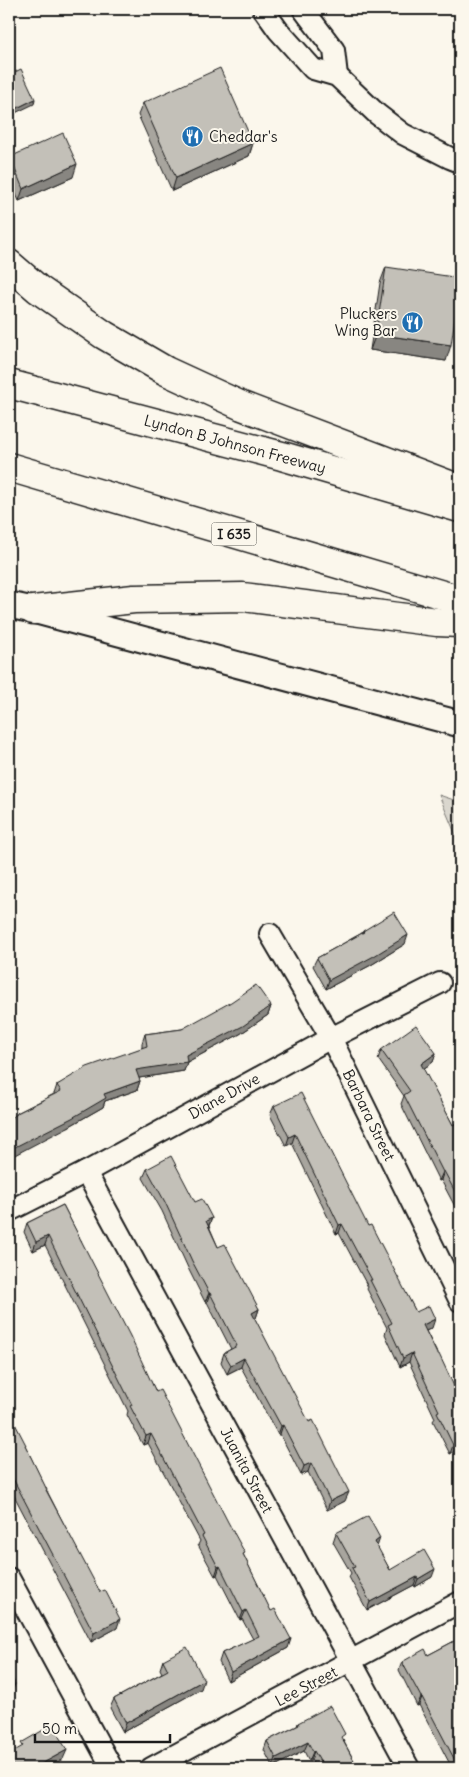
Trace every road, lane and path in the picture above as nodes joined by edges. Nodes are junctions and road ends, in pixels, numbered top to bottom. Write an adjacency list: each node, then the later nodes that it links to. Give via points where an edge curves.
1 (263, 9): 3 (street, via 313,69)
2 (303, 9): 3 (street, via 334,50)
3 (337, 76): 4 (street, via 403,134)
4 (460, 162)
5 (9, 264): 8 (highway, via 38,289 104,335 166,370 242,406)
6 (9, 384): 9 (highway, Lyndon B Johnson Freeway, via 282,456)
7 (9, 467): 10 (highway, I 635)
8 (460, 489)
9 (460, 508)
10 (460, 600)
11 (21, 608): 12 (highway, via 134,599 243,597); 13 (main road)
12 (460, 623)
13 (460, 724)
14 (270, 934): 16 (street, Barbara Street)
15 (440, 983): 16 (street, Diane Drive)
16 (331, 1038): 17 (street, Diane Drive); 19 (street, Barbara Street)
17 (86, 1172): 18 (street, Diane Drive); 22 (street, Juanita Street)
18 (9, 1211)
19 (460, 1301)
20 (9, 1578): 23 (street)
21 (460, 1602): 22 (street, Lee Street)
22 (351, 1662): 24 (street, Lee Street); 25 (street, Juanita Street)
23 (112, 1768)
24 (151, 1768)
25 (409, 1768)

